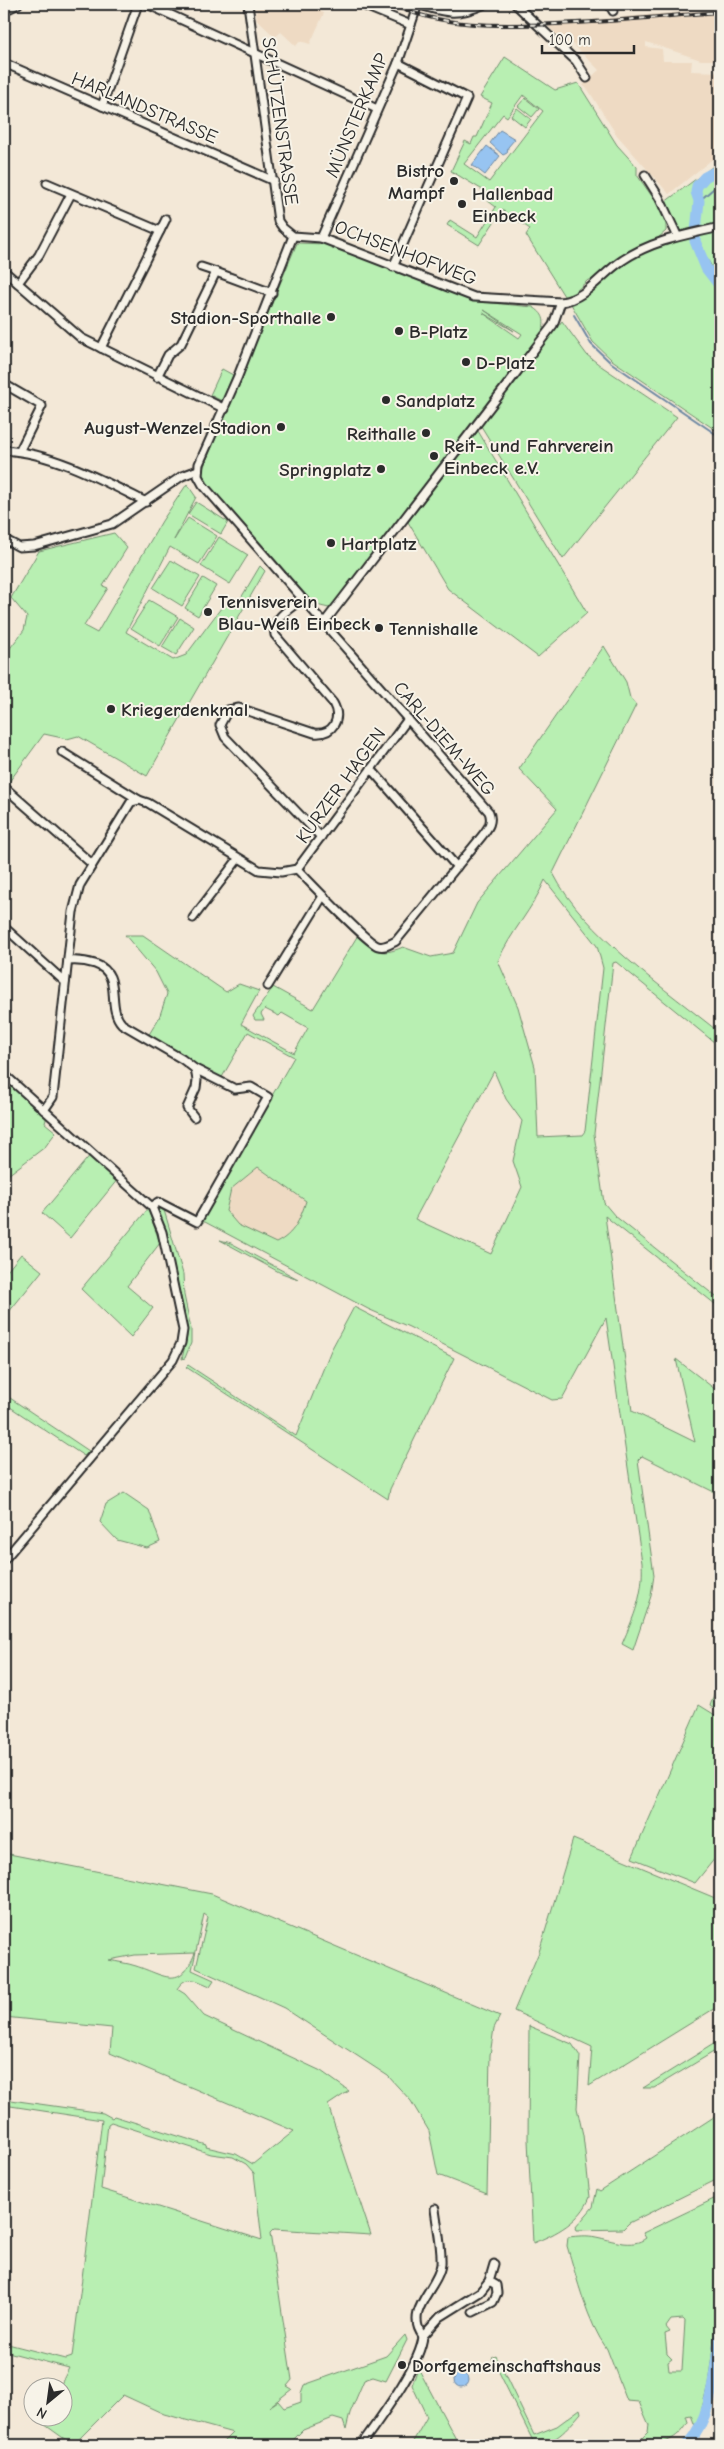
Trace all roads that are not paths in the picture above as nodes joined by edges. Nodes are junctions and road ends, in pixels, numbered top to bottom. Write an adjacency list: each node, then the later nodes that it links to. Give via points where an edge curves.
1 (18, 4): 9 (street)
2 (138, 4): 15 (street)
3 (147, 4): 11 (street)
4 (248, 4): 11 (street, SCHÜTZENSTRASSE)
5 (360, 4): 10 (street)
6 (417, 4): 7 (street, via 451,13 465,13); 10 (street, MÜNSTERKAMP)
7 (485, 4)
8 (515, 4): 14 (street, via 576,61)
9 (4, 11)
10 (411, 24): 13 (street, MÜNSTERKAMP)
11 (255, 54): 16 (street); 18 (street, SCHÜTZENSTRASSE)
12 (4, 62): 15 (street, HARLANDSTRASSE)
13 (398, 63): 16 (street, MÜNSTERKAMP); 28 (street, via 467,98)
14 (587, 78)
15 (102, 106): 18 (street, HARLANDSTRASSE)
16 (377, 109): 26 (street, MÜNSTERKAMP)
17 (645, 175): 24 (street, via 660,197)
18 (274, 180): 25 (street, SCHÜTZENSTRASSE, via 278,220 282,228)
19 (47, 183): 20 (street)
20 (71, 194): 23 (street); 31 (street, via 43,249)
21 (166, 219): 23 (street)
22 (720, 227): 24 (street)
23 (160, 232): 34 (street)
24 (677, 235): 33 (street, via 623,260 578,297)
25 (296, 237): 26 (street, OCHSENHOFWEG); 32 (street)
26 (321, 238): 28 (street, OCHSENHOFWEG)
27 (201, 267): 30 (street)
28 (393, 267): 33 (street, OCHSENHOFWEG, via 474,297)
29 (4, 271): 31 (street)
30 (216, 272): 32 (street); 35 (street, via 181,344 168,355)
31 (18, 283): 34 (street, via 81,338)
32 (272, 293): 37 (street)
33 (561, 302): 44 (street, via 553,325)
34 (101, 348): 35 (street)
35 (157, 377): 37 (street)
36 (4, 384): 39 (street, via 42,406)
37 (225, 410): 40 (street)
38 (4, 450): 39 (street)
39 (20, 450): 41 (street, via 68,466)
40 (198, 470): 41 (street, via 182,476); 43 (street, CARL-DIEM-WEG, via 203,485)
41 (146, 502): 42 (street, via 112,524 34,546 19,547)
42 (4, 539)
43 (302, 599): 44 (street, CARL-DIEM-WEG); 50 (street, via 276,620 273,627 275,635 333,703 337,715 332,728 324,734 314,733 239,708 228,710 220,725 225,737)
44 (324, 623): 45 (street, CARL-DIEM-WEG)
45 (408, 719): 47 (street, KURZER HAGEN); 53 (street, CARL-DIEM-WEG, via 491,818 490,825)
46 (62, 752): 49 (street)
47 (371, 769): 50 (street, KURZER HAGEN); 53 (street)
48 (4, 787): 52 (street)
49 (135, 801): 51 (street, via 148,803); 52 (street)
50 (321, 837): 54 (street, KURZER HAGEN)
51 (238, 859): 54 (street, via 259,870 282,872); 56 (street)
52 (92, 864): 58 (street, via 80,885 73,912)
53 (457, 867): 55 (street, CARL-DIEM-WEG, via 396,941 387,946 377,946)
54 (297, 869): 55 (street, CARL-DIEM-WEG)
55 (323, 896): 60 (street)
56 (193, 918)
57 (4, 927): 59 (street)
58 (68, 961): 59 (street); 61 (street, via 88,961 104,967 112,976 116,1017 122,1024)
59 (65, 982): 63 (street, via 53,1097)
60 (268, 986)
61 (195, 1069): 64 (street, via 196,1088 187,1108); 65 (street, via 235,1089 250,1087 268,1097 197,1222 158,1202)
62 (4, 1074): 63 (street)
63 (44, 1110): 65 (street)
64 (194, 1117)
65 (152, 1207): 66 (street, via 162,1232 183,1330 181,1343 173,1360)
66 (4, 1560)
67 (435, 2209): 71 (street, via 441,2265 419,2311 418,2325)
68 (494, 2264): 69 (street)
69 (489, 2281): 70 (street, via 496,2285 493,2302); 71 (street, via 480,2292 440,2317)
70 (473, 2312)
71 (423, 2336): 72 (street, via 410,2369 390,2405)
72 (361, 2445)

